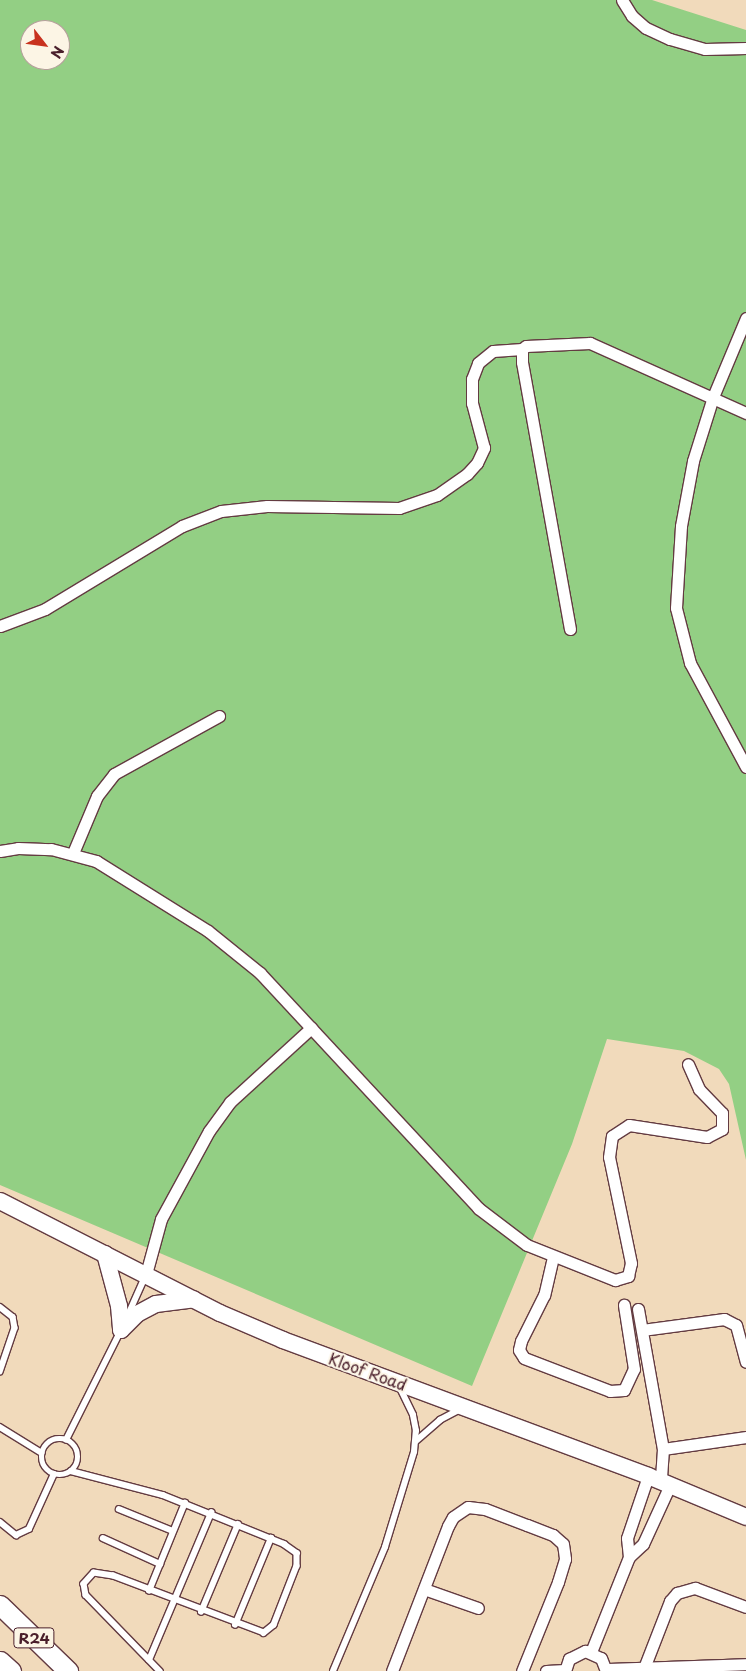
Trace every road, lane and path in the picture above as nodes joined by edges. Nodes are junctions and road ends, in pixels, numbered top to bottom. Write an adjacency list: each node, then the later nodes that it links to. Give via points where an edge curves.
1 (622, 0): 2 (street, via 632,16 646,28 670,39 706,49)
2 (746, 48)
3 (746, 318): 5 (street)
4 (522, 349): 5 (street, via 536,345 590,343); 7 (street, via 494,351 478,363 472,379 472,403 484,448 467,474 437,495 399,508 267,506 221,511 182,526 45,609); 8 (street, via 523,372)
5 (713, 396): 6 (street); 10 (street, via 693,461 681,526 676,608 690,663)
6 (746, 413)
7 (0, 626)
8 (570, 629)
9 (220, 716): 12 (street, via 114,774 97,796)
10 (746, 767)
11 (0, 851): 12 (street, via 18,848)
12 (73, 853): 13 (street, via 104,865 208,931 260,973)
13 (311, 1028): 17 (street, via 478,1208 527,1245); 18 (street, via 230,1102 209,1131 161,1220)
14 (688, 1064): 17 (street, via 699,1089 722,1113 722,1129 707,1137 628,1125 612,1136 609,1144 632,1263 628,1276 615,1280)
15 (0, 1201): 16 (street, Kloof Road)
16 (105, 1254): 18 (street, Kloof Road); 23 (street, via 119,1306)
17 (553, 1257): 20 (street, via 544,1295 521,1341 520,1350 524,1358 610,1391 624,1390 634,1368)
18 (146, 1274): 19 (street, Kloof Road); 23 (lane)
19 (194, 1299): 23 (street, via 156,1304 137,1314); 27 (street, Kloof Road, via 283,1340)
20 (624, 1305)
21 (0, 1307): 26 (lane, via 13,1318 15,1328)
22 (638, 1308): 24 (street)
23 (121, 1330): 31 (lane)
24 (642, 1330): 25 (street, via 724,1319 736,1325); 33 (street)
25 (746, 1362)
26 (0, 1372)
27 (397, 1382): 28 (street, Kloof Road); 32 (lane, via 413,1415)
28 (468, 1407): 32 (lane, via 440,1420); 37 (street, Kloof Road)
29 (0, 1427): 34 (lane)
30 (746, 1437): 33 (street)
31 (66, 1440): 34 (lane, via 54,1440); 35 (lane, via 78,1454)
32 (416, 1441): 66 (lane, via 385,1547)
33 (663, 1449): 37 (street)
34 (42, 1453): 36 (lane, via 44,1466)
35 (71, 1471): 36 (lane); 38 (lane, via 144,1488)
36 (54, 1474): 42 (lane, via 29,1529 16,1534)
37 (660, 1480): 41 (street, Kloof Road); 47 (street, via 643,1544); 47 (street, via 627,1538)
38 (185, 1503): 40 (lane); 44 (lane)
39 (119, 1509): 44 (lane)
40 (211, 1513): 43 (lane); 51 (lane)
41 (746, 1517)
42 (0, 1522)
43 (238, 1524): 46 (lane); 55 (lane)
44 (173, 1531): 48 (lane)
45 (103, 1538): 48 (lane)
46 (271, 1538): 56 (lane); 56 (lane, via 292,1548 298,1559 274,1625 264,1633)
47 (629, 1557): 57 (street)
48 (160, 1564): 50 (lane)
49 (424, 1589): 54 (street); 67 (street); 68 (street, via 450,1522 460,1510 468,1507 485,1509 558,1538 563,1544 565,1559)
50 (149, 1590): 51 (lane); 58 (lane, via 101,1572 88,1578 83,1589 93,1605)
51 (175, 1601): 55 (lane); 58 (lane)
52 (0, 1605): 64 (main road, R24)
53 (746, 1607): 61 (street, via 696,1588 677,1593 670,1601)
54 (478, 1608)
55 (202, 1612): 56 (lane)
56 (235, 1625)
57 (591, 1652): 62 (street, via 601,1658); 70 (street, via 574,1655)
58 (150, 1660): 65 (lane)
59 (0, 1661): 63 (main road, R24)
60 (746, 1664): 61 (street)
61 (644, 1668): 62 (street)
62 (606, 1670)
63 (11, 1671)
64 (68, 1671)
65 (160, 1671)
66 (333, 1671)
67 (392, 1671)
68 (522, 1671)
69 (546, 1671): 70 (street)
70 (565, 1671)

